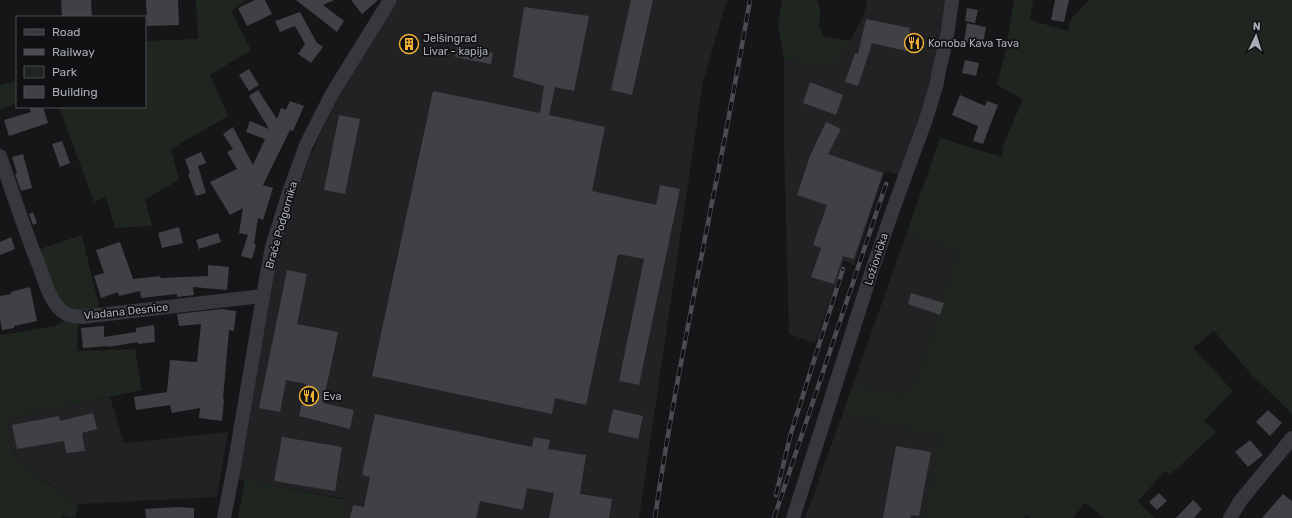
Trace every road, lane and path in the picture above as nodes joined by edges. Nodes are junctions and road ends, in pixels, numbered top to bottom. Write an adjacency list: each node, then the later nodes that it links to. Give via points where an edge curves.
1 (390, 0): 4 (street, Braće Podgornika, via 333,92 306,146 272,247)
2 (952, 0): 7 (street, Ložionička, via 937,83 927,116 870,278)
3 (0, 156): 4 (street, Vladana Desnice, via 52,298 69,316 82,317)
4 (262, 296): 6 (street, Braće Podgornika)
5 (1292, 438): 8 (street, via 1241,500)
6 (224, 518)
7 (793, 518)
8 (1230, 518)

